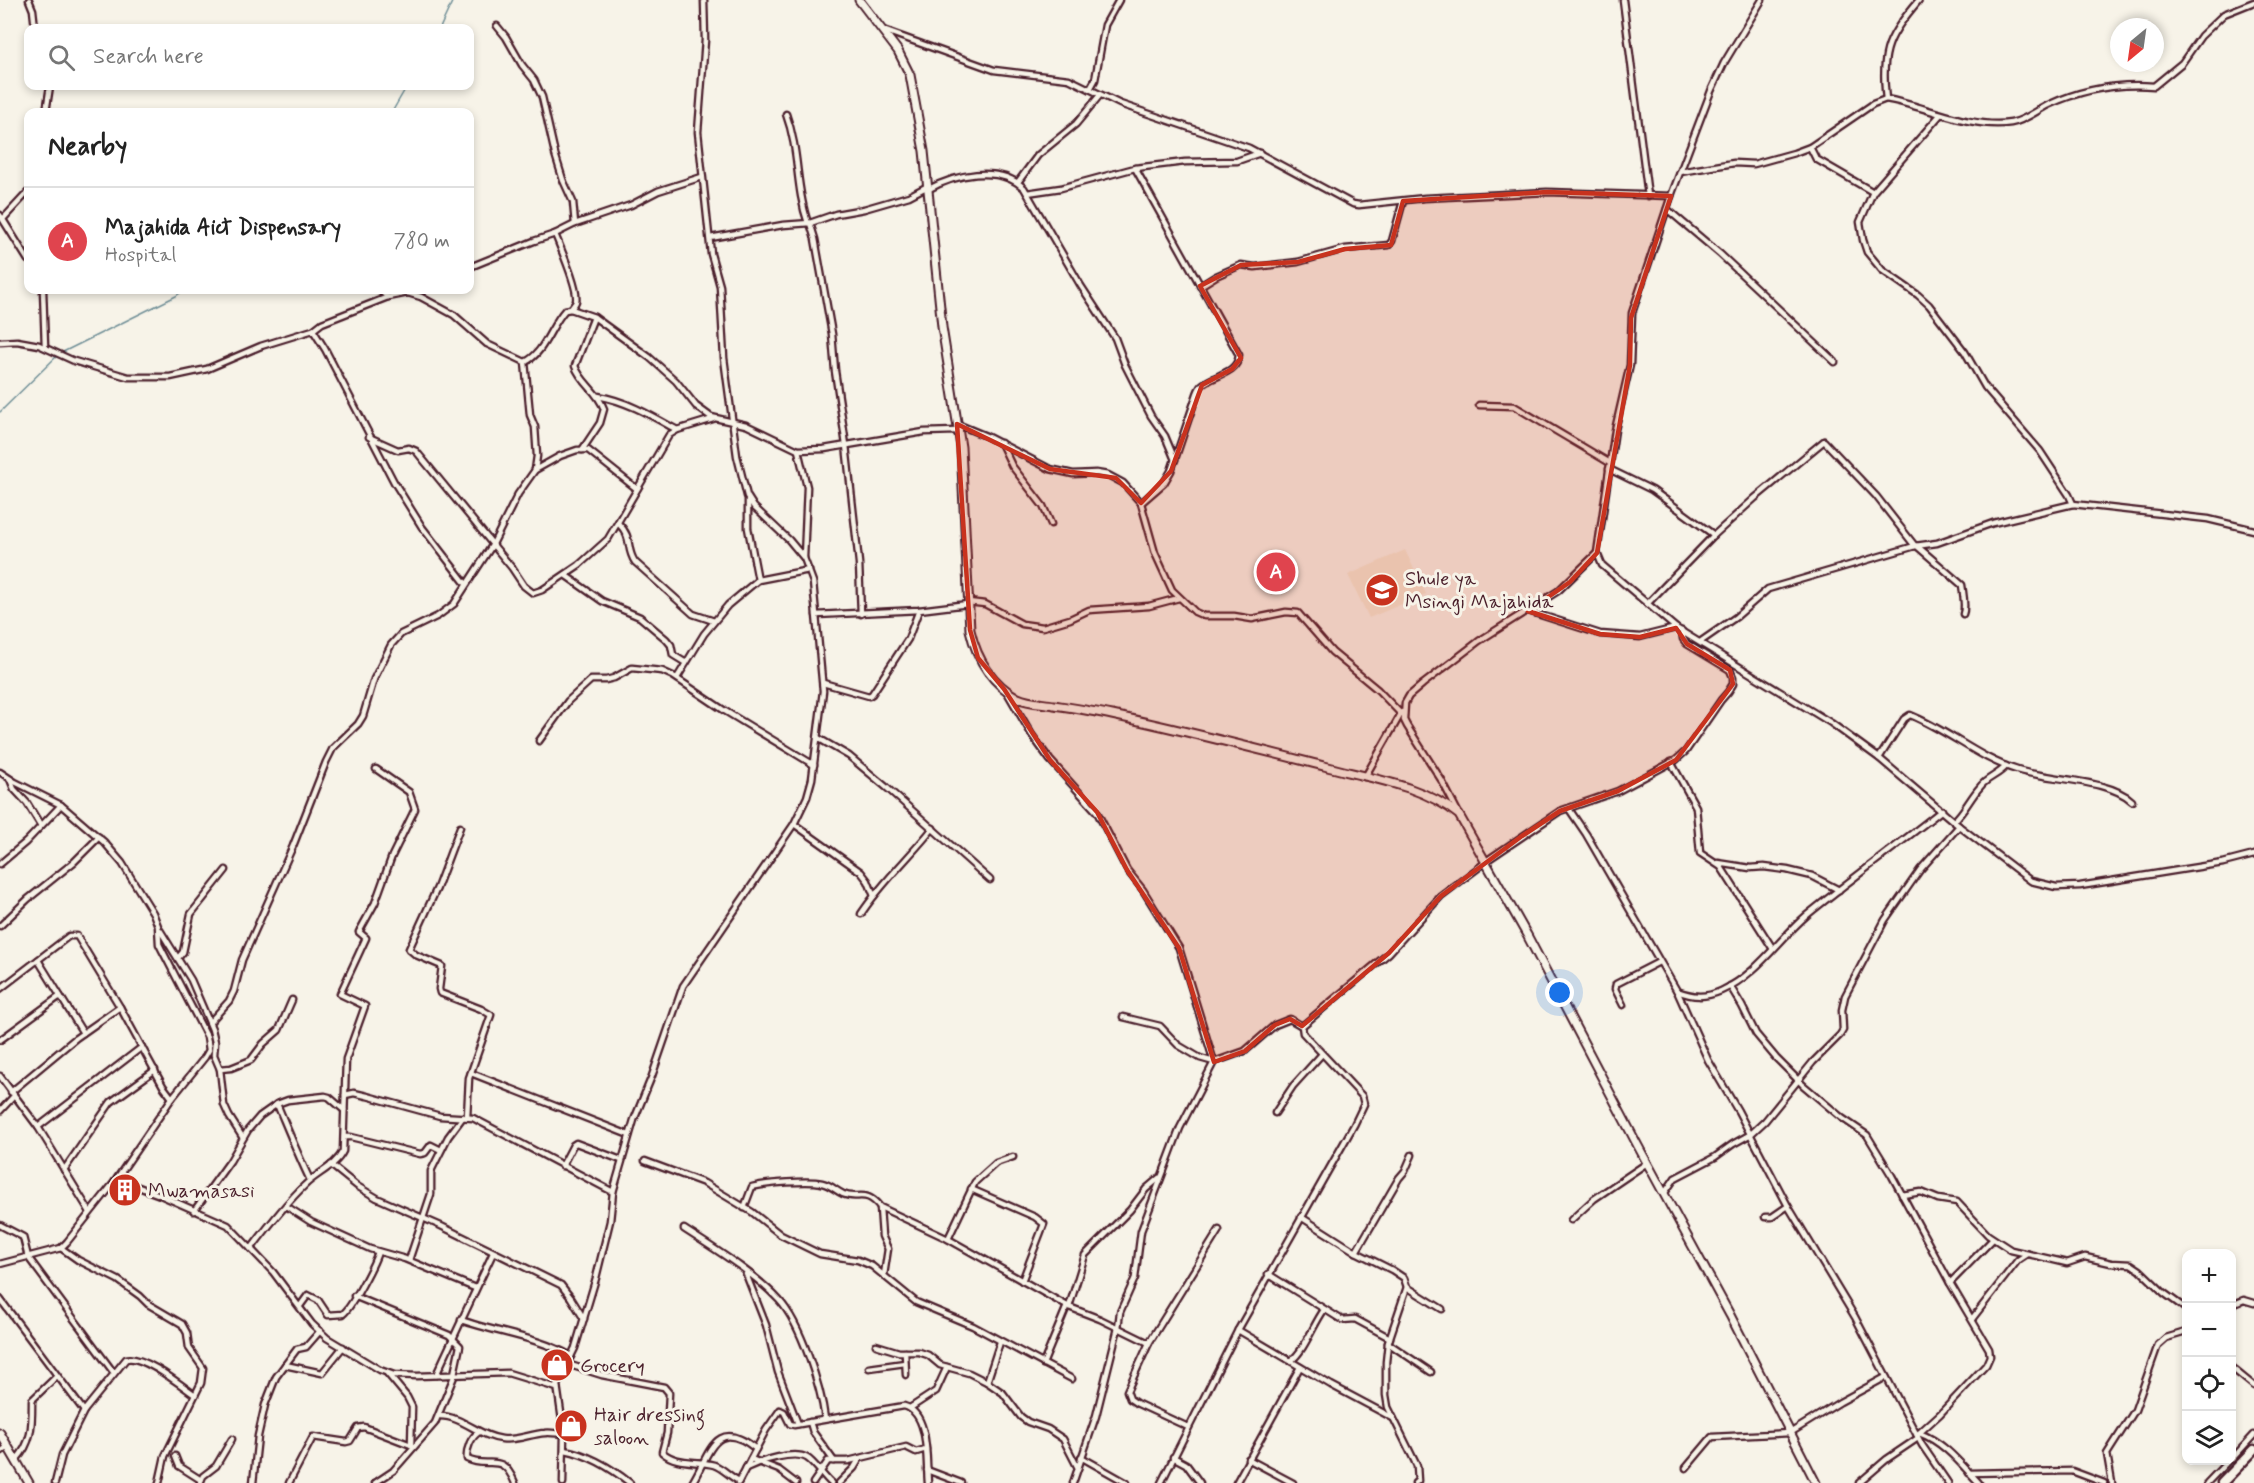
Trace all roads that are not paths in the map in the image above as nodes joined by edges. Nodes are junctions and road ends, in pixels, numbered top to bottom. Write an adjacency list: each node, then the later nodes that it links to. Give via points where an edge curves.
1 (29, 0): 9 (street)
2 (704, 0): 23 (street, via 698,132)
3 (859, 0): 11 (street)
4 (1119, 0): 12 (street, via 1105,25 1095,80)
5 (1623, 0): 29 (street)
6 (1762, 0): 22 (street, via 1724,63)
7 (1918, 0): 15 (street, via 1895,29 1888,48)
8 (2254, 2): 18 (street, via 2224,14 2201,36 2182,63 2154,86 2102,86 2011,123)
9 (35, 24)
10 (497, 26): 35 (street, via 542,97 557,161 573,202)
11 (880, 29): 12 (street, via 994,70 1064,77); 25 (street, via 898,51 910,75)
12 (1089, 88): 14 (street)
13 (49, 90): 16 (street)
14 (1100, 96): 20 (street); 24 (street, via 1076,124 1038,155)
15 (1886, 99): 18 (street); 19 (street)
16 (47, 108)
17 (786, 114): 34 (street, via 796,144 800,194)
18 (1940, 114): 26 (street)
19 (1810, 147): 22 (street, via 1754,164 1734,162); 26 (street, via 1816,159)
20 (1260, 153): 21 (street, via 1237,161); 31 (street, via 1353,204)
21 (1135, 168): 27 (street); 40 (street)
22 (1680, 172): 30 (street)
23 (702, 177): 35 (street); 37 (street)
24 (1018, 182): 25 (street, via 998,176 968,175); 27 (street)
25 (927, 189): 34 (street); 57 (street)
26 (1873, 192): 71 (street, via 1860,222 1867,252 1882,270 1929,305 1965,352 1984,387 2040,451)
27 (1027, 193): 64 (street, via 1115,338)
28 (24, 196): 33 (street)
29 (1648, 196): 30 (street); 31 (street, via 1547,192)
30 (1671, 196): 32 (street)
31 (1403, 201): 40 (street, via 1389,245 1345,249 1298,262 1241,265)
32 (1667, 209): 52 (street); 65 (street, via 1631,318 1630,365)
33 (1, 217): 38 (street)
34 (809, 223): 37 (street); 61 (street, via 832,334)
35 (574, 224): 36 (street)
36 (555, 234): 39 (street); 46 (street, via 577,299)
37 (710, 238): 56 (street, via 720,286)
38 (24, 254)
39 (474, 265)
40 (1200, 286): 64 (street, via 1239,355 1232,369 1202,385)
41 (43, 294): 50 (street)
42 (384, 294): 45 (street)
43 (403, 294): 45 (street)
44 (411, 294): 51 (street, via 454,315 487,344)
45 (388, 297): 48 (street)
46 (571, 309): 47 (street); 51 (street, via 562,312 540,348)
47 (594, 317): 53 (street, via 575,366); 55 (street, via 649,357)
48 (313, 330): 50 (street, via 207,369 170,377 128,376 74,361); 59 (street)
49 (0, 342): 50 (street)
50 (45, 347)
51 (525, 362): 67 (street, via 530,415 535,427)
52 (1835, 362)
53 (598, 396): 58 (street, via 618,400); 62 (street, via 603,414)
54 (1479, 405): 65 (street, via 1514,406)
55 (713, 419): 56 (street); 58 (street)
56 (732, 420): 63 (street); 69 (street)
57 (957, 428): 60 (street); 61 (street); 85 (street)
58 (677, 430): 68 (street, via 663,443)
59 (369, 437): 76 (street, via 398,450 416,451); 83 (street, via 422,527)
60 (1001, 443): 70 (street, via 1050,469 1116,478); 73 (street)
61 (846, 445): 63 (street); 89 (street)
62 (582, 450): 67 (street, via 560,456); 68 (street, via 594,454)
63 (798, 450): 79 (street, via 807,487)
64 (1175, 460): 70 (street, via 1164,483)
65 (1610, 463): 66 (street)
66 (1609, 469): 75 (street, via 1652,490); 78 (street)
67 (535, 470): 76 (street)
68 (637, 489): 72 (street)
69 (748, 498): 79 (street); 82 (street, via 748,528)
70 (1141, 503): 84 (street, via 1155,554)
71 (2073, 504): 74 (street, via 2208,519); 77 (street)
72 (618, 523): 81 (street, via 597,550); 92 (street, via 629,538 635,562 693,614)
73 (1051, 524)
74 (2254, 530)
75 (1714, 535): 77 (street, via 1824,441); 86 (street)
76 (493, 544): 81 (street, via 533,593); 83 (street)
77 (1916, 546): 90 (street, via 1962,585); 95 (street, via 1768,589)
78 (1597, 553): 86 (street, via 1602,565); 88 (street, via 1570,582)
79 (804, 558): 80 (street)
80 (809, 570): 82 (street); 91 (street)
81 (565, 575): 96 (street, via 602,601 640,617 666,639 673,655)
82 (759, 580): 92 (street)
83 (466, 584): 146 (street, via 450,608 401,634 391,645 374,679 363,716 333,748 326,762 245,951 229,1001)
84 (1179, 598): 85 (street, via 1149,606 1089,610 1043,627 1022,624 986,604); 100 (street, via 1204,616 1252,619 1298,613 1332,652)
85 (968, 603): 87 (street); 99 (street, via 978,658)
86 (1647, 604): 93 (street)
87 (920, 610): 89 (street); 98 (street, via 908,639 872,694)
88 (1528, 611): 93 (street, via 1600,634 1640,637); 100 (street, via 1432,676 1409,696)
89 (861, 614): 91 (street)
90 (1964, 614)
91 (816, 615): 98 (street)
92 (714, 621): 96 (street)
93 (1676, 628): 94 (street)
94 (1682, 631): 95 (street); 104 (street, via 1687,644 1731,670 1733,684 1686,751)
95 (1700, 642): 103 (street, via 1831,723)
96 (686, 663): 97 (street)
97 (677, 678): 102 (street, via 651,669 632,668 606,680 591,680 568,701); 105 (street)
98 (823, 683): 101 (street)
99 (1004, 689): 109 (street, via 1020,699 1111,715); 152 (street, via 1050,760 1097,812 1127,870 1179,948)
100 (1402, 712): 109 (street); 115 (street)
101 (818, 738): 105 (street); 121 (street, via 849,756)
102 (539, 741)
103 (1879, 758): 106 (street, via 1904,719 1910,716); 114 (street)
104 (1671, 762): 113 (street, via 1618,790); 125 (street, via 1696,807 1700,853)
105 (814, 765): 117 (street, via 807,797)
106 (2006, 766): 111 (street, via 2108,788); 116 (street, via 1983,783)
107 (376, 770): 159 (street, via 409,792 415,809 359,932 366,939 340,994 365,1006 346,1059)
108 (0, 772): 110 (street)
109 (1365, 777): 115 (street, via 1435,798)
110 (10, 779): 112 (street); 118 (street)
111 (2132, 801)
112 (61, 805): 118 (street); 122 (street)
113 (1569, 809): 124 (street); 137 (street)
114 (1942, 810): 116 (street); 129 (street)
115 (1459, 815): 124 (street)
116 (1954, 821): 119 (street)
117 (794, 824): 130 (street, via 861,872); 168 (street, via 686,981)
118 (40, 826): 126 (street)
119 (1959, 826): 123 (street, via 2031,881 2056,887); 157 (street, via 1920,870 1885,920 1845,996 1843,1029)
120 (460, 828): 155 (street, via 409,949 442,966 440,993 491,1015)
121 (933, 828): 128 (street); 130 (street)
122 (99, 837): 132 (street); 133 (street, via 122,863)
123 (2254, 855)
124 (1486, 861): 147 (street, via 1441,896 1389,954); 176 (street)
125 (1717, 863): 129 (street, via 1787,870 1812,876); 134 (street)
126 (0, 864)
127 (226, 870): 135 (street, via 191,914)
128 (990, 880)
129 (1839, 890): 134 (street)
130 (874, 896): 131 (street)
131 (861, 914)
132 (0, 926)
133 (158, 926): 135 (street); 160 (street, via 159,944 209,1048)
134 (1773, 950): 138 (street, via 1747,976)
135 (178, 958): 146 (street)
136 (38, 960): 139 (street); 141 (street); 144 (street, via 69,936 77,936)
137 (1659, 962): 140 (street); 143 (street, via 1616,984)
138 (1730, 986): 140 (street, via 1704,996 1691,997); 157 (street, via 1761,1042)
139 (0, 989)
140 (1677, 991): 167 (street, via 1707,1060)
141 (60, 996): 148 (street); 149 (street)
142 (292, 1000): 153 (street, via 279,1030 251,1060)
143 (1623, 1005)
144 (120, 1007): 148 (street); 150 (street)
145 (1123, 1017): 152 (street, via 1160,1026 1178,1045)
146 (210, 1022): 153 (street)
147 (1302, 1026): 151 (street, via 1303,1033); 152 (street, via 1290,1019 1275,1025 1245,1051)
148 (83, 1034): 158 (street)
149 (0, 1040)
150 (142, 1047): 154 (street); 166 (street)
151 (1322, 1054): 164 (street); 193 (street, via 1362,1096 1364,1104)
152 (1214, 1062): 180 (street)
153 (220, 1069): 170 (street, via 226,1112)
154 (154, 1070): 160 (street); 179 (street, via 111,1102)
155 (471, 1073): 165 (street); 168 (street)
156 (0, 1076): 158 (street)
157 (1798, 1080): 167 (street); 186 (street, via 1867,1135)
158 (13, 1094): 163 (street); 166 (street)
159 (345, 1095): 162 (street); 165 (street, via 354,1093 440,1116)
160 (172, 1098): 181 (street)
161 (277, 1104): 162 (street, via 327,1096); 170 (street, via 260,1116); 182 (street)
162 (345, 1110): 169 (street)
163 (0, 1111)
164 (1275, 1113)
165 (465, 1117): 171 (street); 178 (street)
166 (38, 1127): 179 (street)
167 (1751, 1134): 185 (street, via 1675,1178); 188 (street)
168 (629, 1135): 174 (street)
169 (344, 1137): 171 (street, via 422,1154 431,1145); 177 (street, via 343,1151)
170 (243, 1138): 191 (street)
171 (441, 1150): 195 (street, via 430,1171 431,1194)
172 (1413, 1155): 205 (street)
173 (1013, 1157): 183 (street, via 995,1164)
174 (621, 1160): 178 (street, via 576,1143); 184 (street)
175 (645, 1161): 190 (street, via 692,1177)
176 (1647, 1163): 185 (street); 196 (street, via 1587,1204)
177 (331, 1165): 182 (street); 195 (street, via 363,1190)
178 (562, 1166): 184 (street)
179 (64, 1170): 192 (street)
180 (1160, 1178): 225 (street, via 1086,1255); 231 (street, via 1141,1231 1135,1278 1120,1312)
181 (117, 1179): 191 (street); 192 (street)
182 (310, 1180): 187 (street)
183 (971, 1190): 200 (street); 214 (street, via 1044,1224)
184 (612, 1192): 228 (street, via 610,1221)
185 (1665, 1194): 275 (street)
186 (1902, 1195): 201 (street, via 1921,1192 1957,1202); 215 (street)
187 (286, 1206): 203 (street); 204 (street, via 311,1222)
188 (1788, 1206): 194 (street); 259 (street)
189 (880, 1207): 190 (street, via 867,1196 845,1195 814,1182 752,1187); 200 (street); 212 (street, via 882,1236 888,1249)
190 (744, 1208): 212 (street, via 781,1235 820,1254 858,1260)
191 (194, 1211): 203 (street, via 228,1225)
192 (90, 1212): 202 (street)
193 (1301, 1217): 205 (street); 213 (street)
194 (1765, 1217)
195 (422, 1219): 206 (street); 209 (street)
196 (1571, 1220)
197 (0, 1225): 208 (street, via 23,1237)
198 (684, 1228): 211 (street)
199 (1219, 1230): 238 (street)
200 (948, 1239): 214 (street)
201 (1993, 1239): 207 (street, via 2008,1249); 215 (street)
202 (60, 1248): 208 (street); 264 (street, via 118,1280 184,1325 189,1347 203,1368)
203 (251, 1249): 223 (street)
204 (378, 1252): 209 (street); 218 (street)
205 (1356, 1252): 216 (street, via 1404,1278)
206 (493, 1253): 217 (street); 228 (street, via 561,1285)
207 (2027, 1254): 224 (street, via 2067,1263 2085,1257 2131,1264); 229 (street)
208 (28, 1257): 210 (street); 253 (street)
209 (409, 1260): 217 (street)
210 (0, 1264)
211 (746, 1272): 269 (street, via 781,1302 796,1326); 271 (street)
212 (884, 1275): 237 (street, via 916,1302)
213 (1268, 1275): 227 (street); 232 (street)
214 (1022, 1281): 225 (street)
215 (1950, 1283): 229 (street)
216 (1407, 1287): 226 (street); 236 (street)
217 (475, 1288): 230 (street)
218 (354, 1296): 223 (street, via 347,1310 339,1315 326,1314 318,1300 310,1296); 235 (street)
219 (0, 1299): 222 (street)
220 (2236, 1303): 221 (street, via 2244,1300)
221 (2254, 1303)
222 (2, 1306): 258 (street)
223 (300, 1306): 233 (street)
224 (2182, 1306)
225 (1068, 1307): 231 (street); 246 (street)
226 (1442, 1309)
227 (1324, 1310): 236 (street, via 1342,1320 1355,1319); 243 (street)
228 (584, 1319): 242 (street)
229 (1972, 1319): 277 (street, via 1990,1352 1989,1360)
230 (461, 1320): 235 (street); 242 (street, via 533,1340)
231 (1118, 1328): 238 (street); 290 (street, via 1096,1416)
232 (1238, 1330): 243 (street); 272 (street)
233 (320, 1331): 240 (street); 247 (street, via 306,1347 297,1349)
234 (2182, 1333): 336 (street, via 2158,1345 2135,1410 2107,1454)
235 (452, 1338): 255 (street, via 460,1346); 256 (street)
236 (1389, 1340): 252 (street); 268 (street, via 1386,1395)
237 (1000, 1342): 246 (street); 261 (street)
238 (1149, 1343): 272 (street, via 1128,1384 1128,1395 1136,1403)
239 (876, 1345): 241 (street)
240 (343, 1347): 247 (street, via 322,1373); 254 (street)
241 (905, 1352): 244 (street); 248 (street, via 919,1352)
242 (571, 1356): 245 (street)
243 (1291, 1360): 249 (street)
244 (905, 1363): 250 (street); 257 (street)
245 (567, 1364): 263 (street); 297 (street, via 664,1387 669,1395 662,1452 681,1461)
246 (1043, 1364): 260 (street)
247 (285, 1365): 311 (street, via 276,1377 262,1419)
248 (947, 1366): 261 (street); 265 (street, via 933,1394)
249 (1300, 1367): 268 (street); 293 (street)
250 (869, 1368)
251 (2236, 1371): 262 (street)
252 (1431, 1372)
253 (114, 1373): 264 (street, via 126,1359 132,1358); 266 (street)
254 (387, 1373): 256 (street); 281 (street, via 412,1407)
255 (455, 1374): 256 (street); 263 (street, via 508,1373); 267 (street)
256 (436, 1375)
257 (906, 1375)
258 (57, 1376): 266 (street); 294 (street, via 32,1400 30,1437)
259 (1886, 1377): 275 (street); 277 (street)
260 (1072, 1379)
261 (987, 1382): 300 (street, via 1003,1393 1028,1422 1063,1439)
262 (2254, 1386)
263 (557, 1388): 276 (street)
264 (195, 1395): 310 (street, via 165,1456)
265 (910, 1408): 269 (street); 283 (street, via 922,1426)
266 (84, 1411): 309 (street, via 62,1455)
267 (440, 1416): 273 (street, via 452,1417); 281 (street)
268 (1393, 1418): 330 (street, via 1418,1466)
269 (825, 1419): 270 (street)
270 (810, 1422): 271 (street); 295 (street)
271 (798, 1424): 282 (street, via 790,1424 780,1410)
272 (1188, 1427): 291 (street)
273 (479, 1432): 276 (street, via 507,1440 543,1433); 314 (street, via 471,1441 467,1459 502,1464 512,1473)
274 (0, 1433): 280 (street)
275 (1790, 1433): 301 (street, via 1712,1437); 331 (street)
276 (564, 1434): 284 (street)
277 (1918, 1435): 304 (street, via 1934,1440); 332 (street); 333 (street)
278 (2254, 1435): 287 (street)
279 (232, 1439): 305 (street, via 216,1466)
280 (8, 1447): 286 (street); 294 (street)
281 (412, 1448): 312 (street, via 364,1427 358,1428 346,1442 313,1437); 313 (street, via 393,1471)
282 (756, 1449): 292 (street); 297 (street, via 740,1437 727,1436 717,1439)
283 (926, 1449): 289 (street, via 916,1452 906,1447); 302 (street)
284 (565, 1450): 315 (street); 316 (street, via 597,1461)
285 (2254, 1450): 307 (highway)
286 (0, 1452)
287 (2236, 1454)
288 (175, 1456): 305 (street, via 179,1466)
289 (860, 1457): 295 (street); 321 (street)
290 (1081, 1457): 300 (street); 325 (street)
291 (1173, 1457): 326 (street); 327 (street, via 1186,1464)
292 (751, 1459): 296 (street); 299 (street)
293 (1248, 1459): 328 (street); 329 (street)
294 (16, 1460): 308 (street)
295 (834, 1461): 303 (street, via 826,1462)
296 (759, 1463): 299 (street); 303 (street, via 801,1455 811,1460); 318 (street, via 779,1470)
297 (704, 1464): 306 (street, via 718,1467); 317 (street)
298 (2225, 1465): 337 (street)
299 (746, 1468): 306 (street)
300 (1078, 1468): 324 (street)
301 (1686, 1468)
302 (927, 1470): 322 (street); 323 (street)
303 (819, 1472): 319 (street); 320 (street)
304 (1969, 1473): 334 (street); 335 (street, via 2072,1471)
305 (200, 1481)
306 (738, 1482)
307 (2225, 1482)
308 (29, 1483)
309 (55, 1483)
310 (159, 1483)
311 (253, 1483)
312 (289, 1483)
313 (375, 1483)
314 (515, 1483)
315 (563, 1483)
316 (630, 1483)
317 (692, 1483)
318 (796, 1483)
319 (813, 1483)
320 (831, 1483)
321 (839, 1483)
322 (928, 1483)
323 (961, 1483)
324 (1073, 1483)
325 (1127, 1483)
326 (1161, 1483)
327 (1200, 1483)
328 (1236, 1483)
329 (1293, 1483)
330 (1415, 1483)
331 (1816, 1483)
332 (1860, 1483)
333 (1948, 1483)
334 (1979, 1483)
335 (2104, 1483)
336 (2112, 1483)
337 (2207, 1483)

